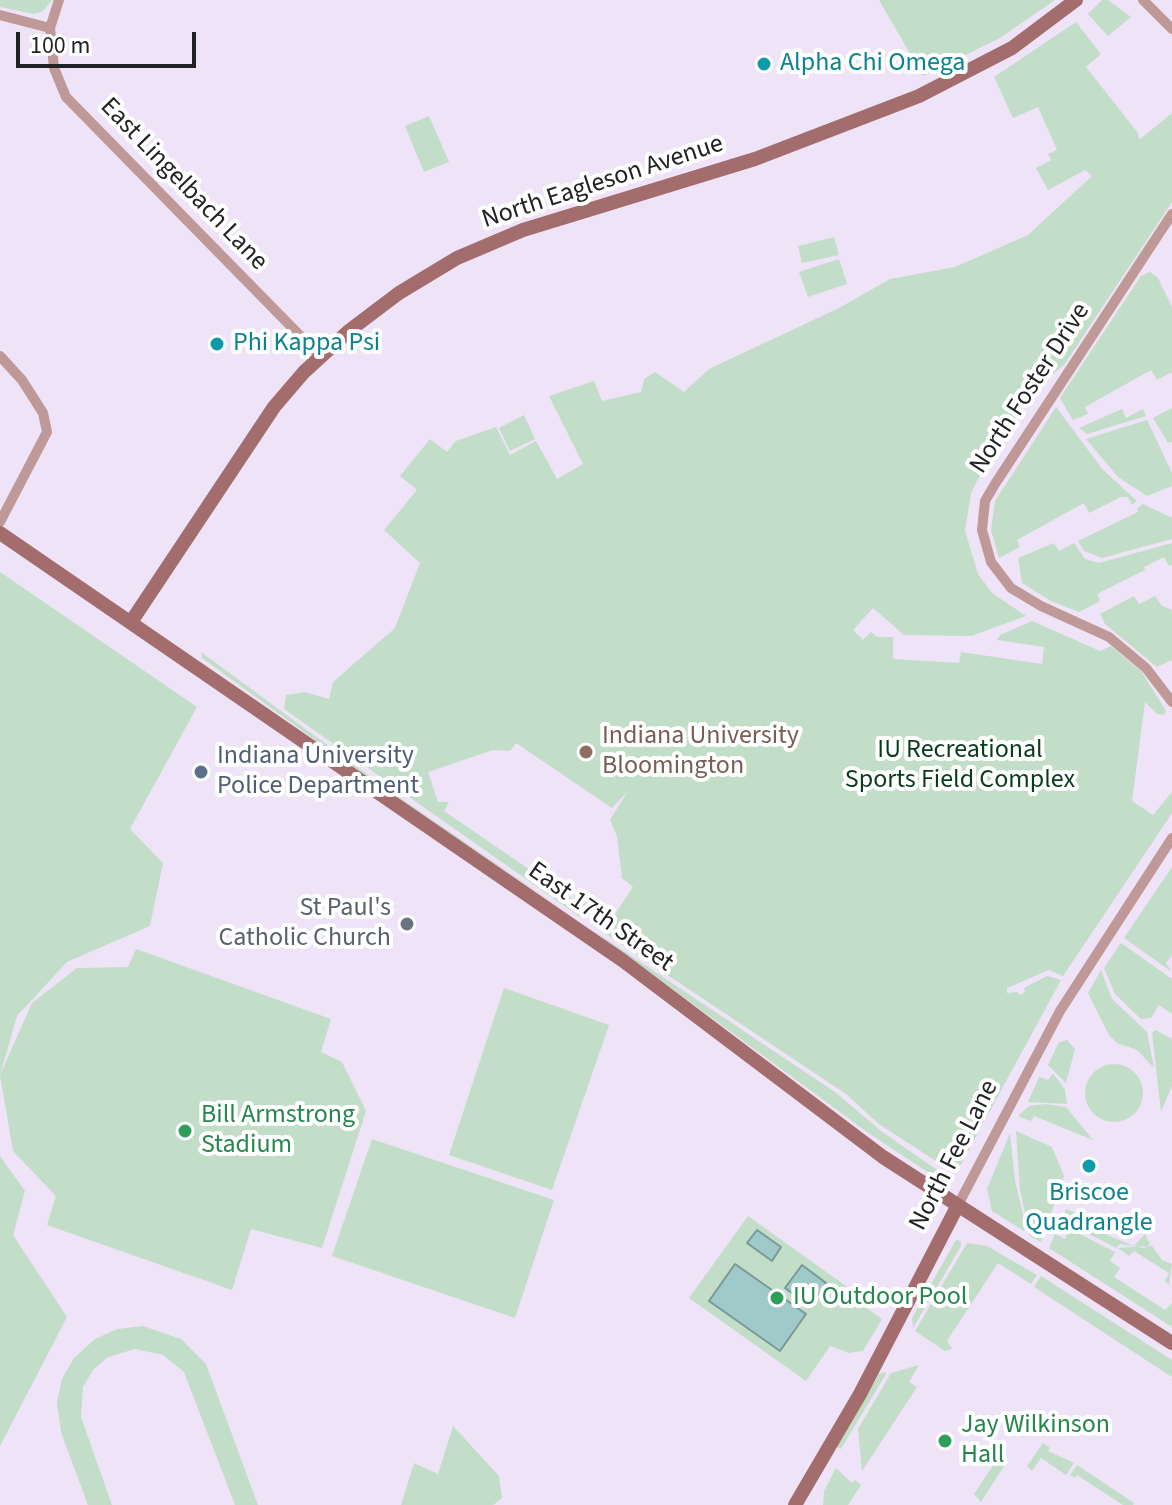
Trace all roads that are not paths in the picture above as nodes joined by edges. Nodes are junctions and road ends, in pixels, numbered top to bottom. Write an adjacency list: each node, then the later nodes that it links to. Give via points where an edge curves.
1 (59, 0): 5 (street)
2 (1076, 0): 9 (street, North Eagleson Avenue, via 1012,48 889,109 680,184 523,230 457,258 383,305)
3 (1143, 0): 6 (street)
4 (0, 15): 5 (street)
5 (50, 28): 9 (street, East Lingelbach Lane, via 54,68 66,97)
6 (1172, 29)
7 (1172, 214): 13 (street, North Foster Drive, via 995,484 985,501 982,530 991,562 1011,588 1109,637 1146,668)
8 (0, 356): 10 (street, via 39,406 47,432)
9 (321, 357): 12 (street, North Eagleson Avenue, via 274,407)
10 (0, 522)
11 (0, 533): 12 (street, East 17th Street)
12 (131, 622): 15 (street, East 17th Street, via 622,960 883,1157)
13 (1172, 702)
14 (1172, 838): 15 (street, North Fee Lane, via 1060,1011)
15 (958, 1205): 16 (street, East 17th Street); 17 (street, North Fee Lane, via 853,1407)
16 (1172, 1343)
17 (795, 1505)

